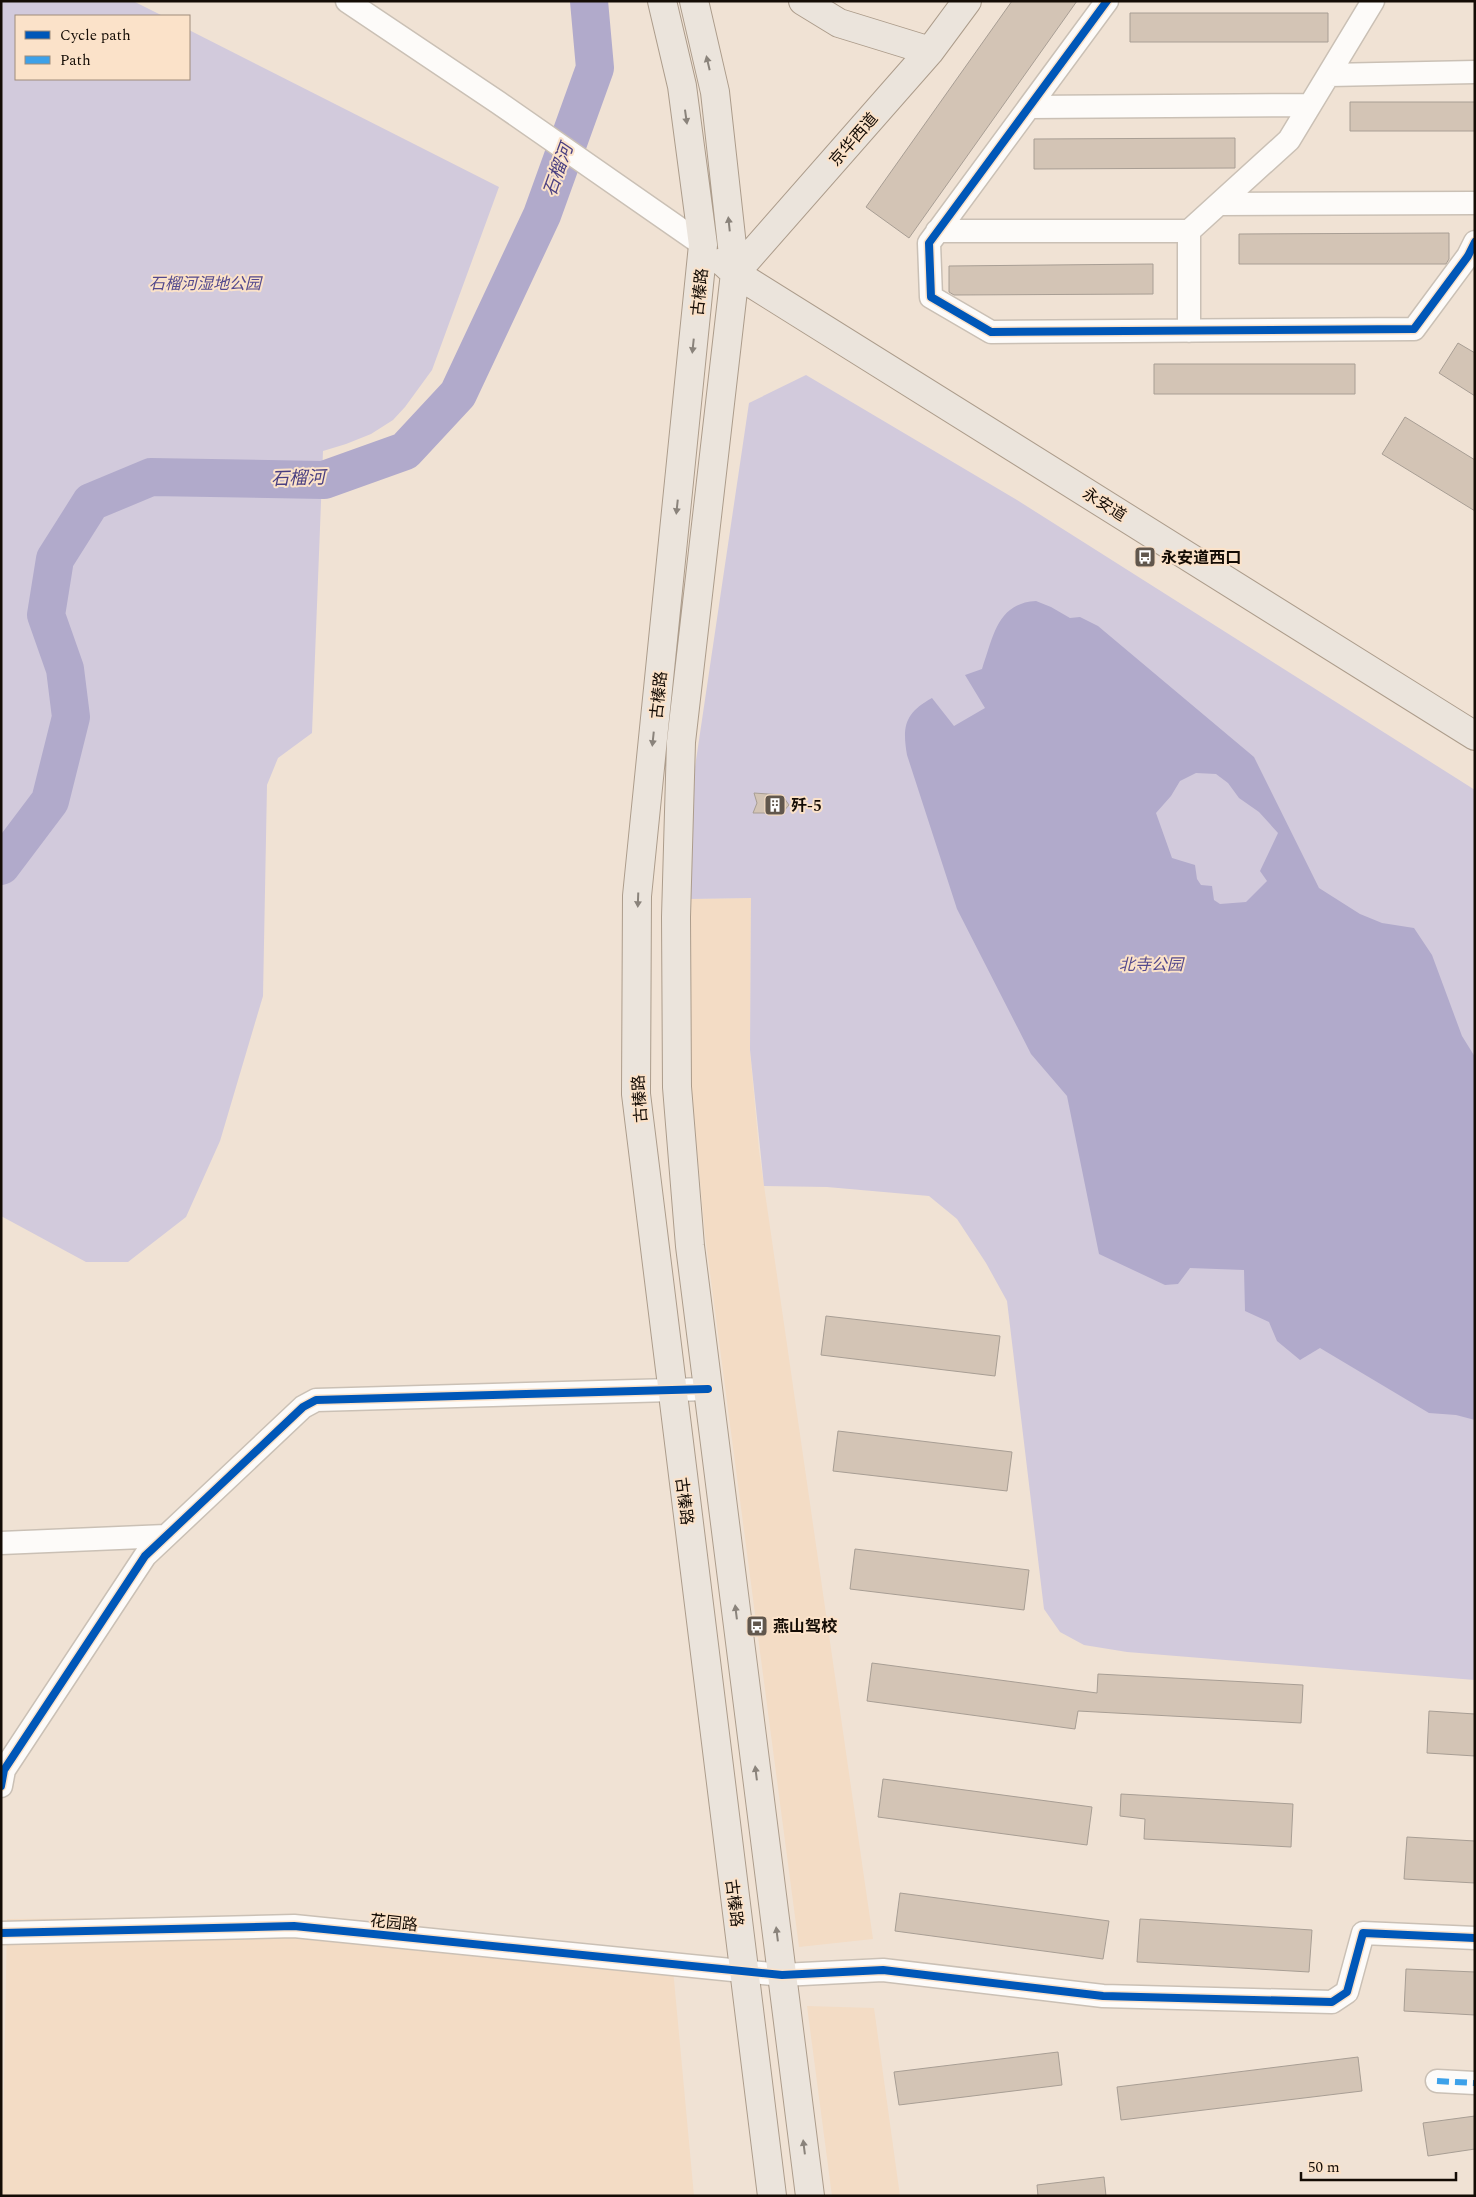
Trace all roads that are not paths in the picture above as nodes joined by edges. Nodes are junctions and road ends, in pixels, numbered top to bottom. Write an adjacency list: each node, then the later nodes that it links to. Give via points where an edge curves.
1 (347, 1): 18 (street)
2 (662, 1): 18 (main road, 古榛路, one-way to 18, via 682,86)
3 (694, 1): 19 (main road, 古榛路, one-way to 3, via 715,92)
4 (803, 1): 8 (main road, via 839,23)
5 (967, 1): 8 (main road, 京华西道)
6 (1107, 1): 12 (street)
7 (1373, 1): 10 (street)
8 (930, 50): 19 (main road, 京华西道)
9 (1475, 72): 10 (street)
10 (1329, 75): 11 (street)
11 (1310, 105): 12 (street); 14 (street, via 1289,140)
12 (1030, 107): 15 (street)
13 (1475, 203): 14 (street)
14 (1219, 204): 16 (street)
15 (937, 231): 16 (street); 20 (street, via 929,243 930,296 991,332)
16 (1189, 231): 20 (street)
17 (1475, 242): 20 (street, via 1414,329)
18 (703, 245): 19 (main road, 永安道); 23 (main road, 古榛路, one-way to 23, via 637,896 636,1094)
19 (735, 273): 21 (main road, 永安道); 22 (main road, 古榛路, via 681,742 676,917 677,1088 690,1246)
20 (1189, 331)
21 (1475, 736)
22 (708, 1389): 23 (street); 30 (main road, 古榛路, one-way to 22)
23 (672, 1390): 24 (street, via 316,1400 303,1407); 29 (main road, 古榛路)
24 (166, 1536): 25 (street); 26 (street, via 145,1556 4,1770)
25 (1, 1543)
26 (1, 1786)
27 (1, 1933): 29 (street, 花园路, via 294,1926)
28 (1475, 1938): 30 (street, 花园路, via 1363,1933 1347,1992 1332,2002 1103,1996 883,1970)
29 (744, 1971): 30 (street, 花园路); 33 (main road, 古榛路)
30 (782, 1974): 34 (main road, 古榛路, one-way to 30)
31 (1437, 2081): 32 (street)
32 (1475, 2083)
33 (772, 2196)
34 (810, 2196)

